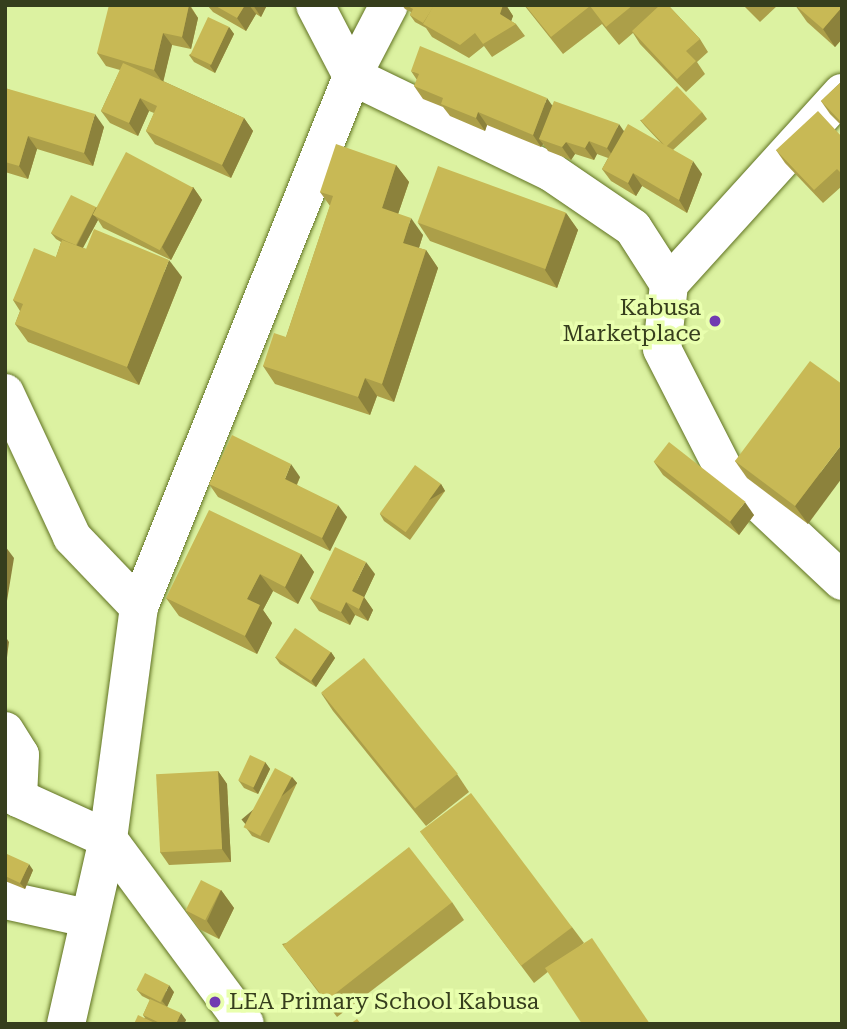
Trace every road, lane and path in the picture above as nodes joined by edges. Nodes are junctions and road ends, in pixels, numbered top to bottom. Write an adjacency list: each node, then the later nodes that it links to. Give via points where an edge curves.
1 (314, 5): 3 (street)
2 (389, 5): 3 (street)
3 (352, 76): 5 (street, via 551,172 634,228); 8 (street)
4 (842, 93): 5 (street)
5 (669, 284): 7 (street, via 662,349 724,470)
6 (5, 393): 8 (street, via 72,537)
7 (842, 581)
8 (139, 607): 10 (street)
9 (5, 731): 10 (street, via 20,755 18,798)
10 (108, 839): 12 (street); 14 (street)
11 (5, 900): 12 (street)
12 (87, 919): 13 (street)
13 (66, 1024)
14 (245, 1024)

